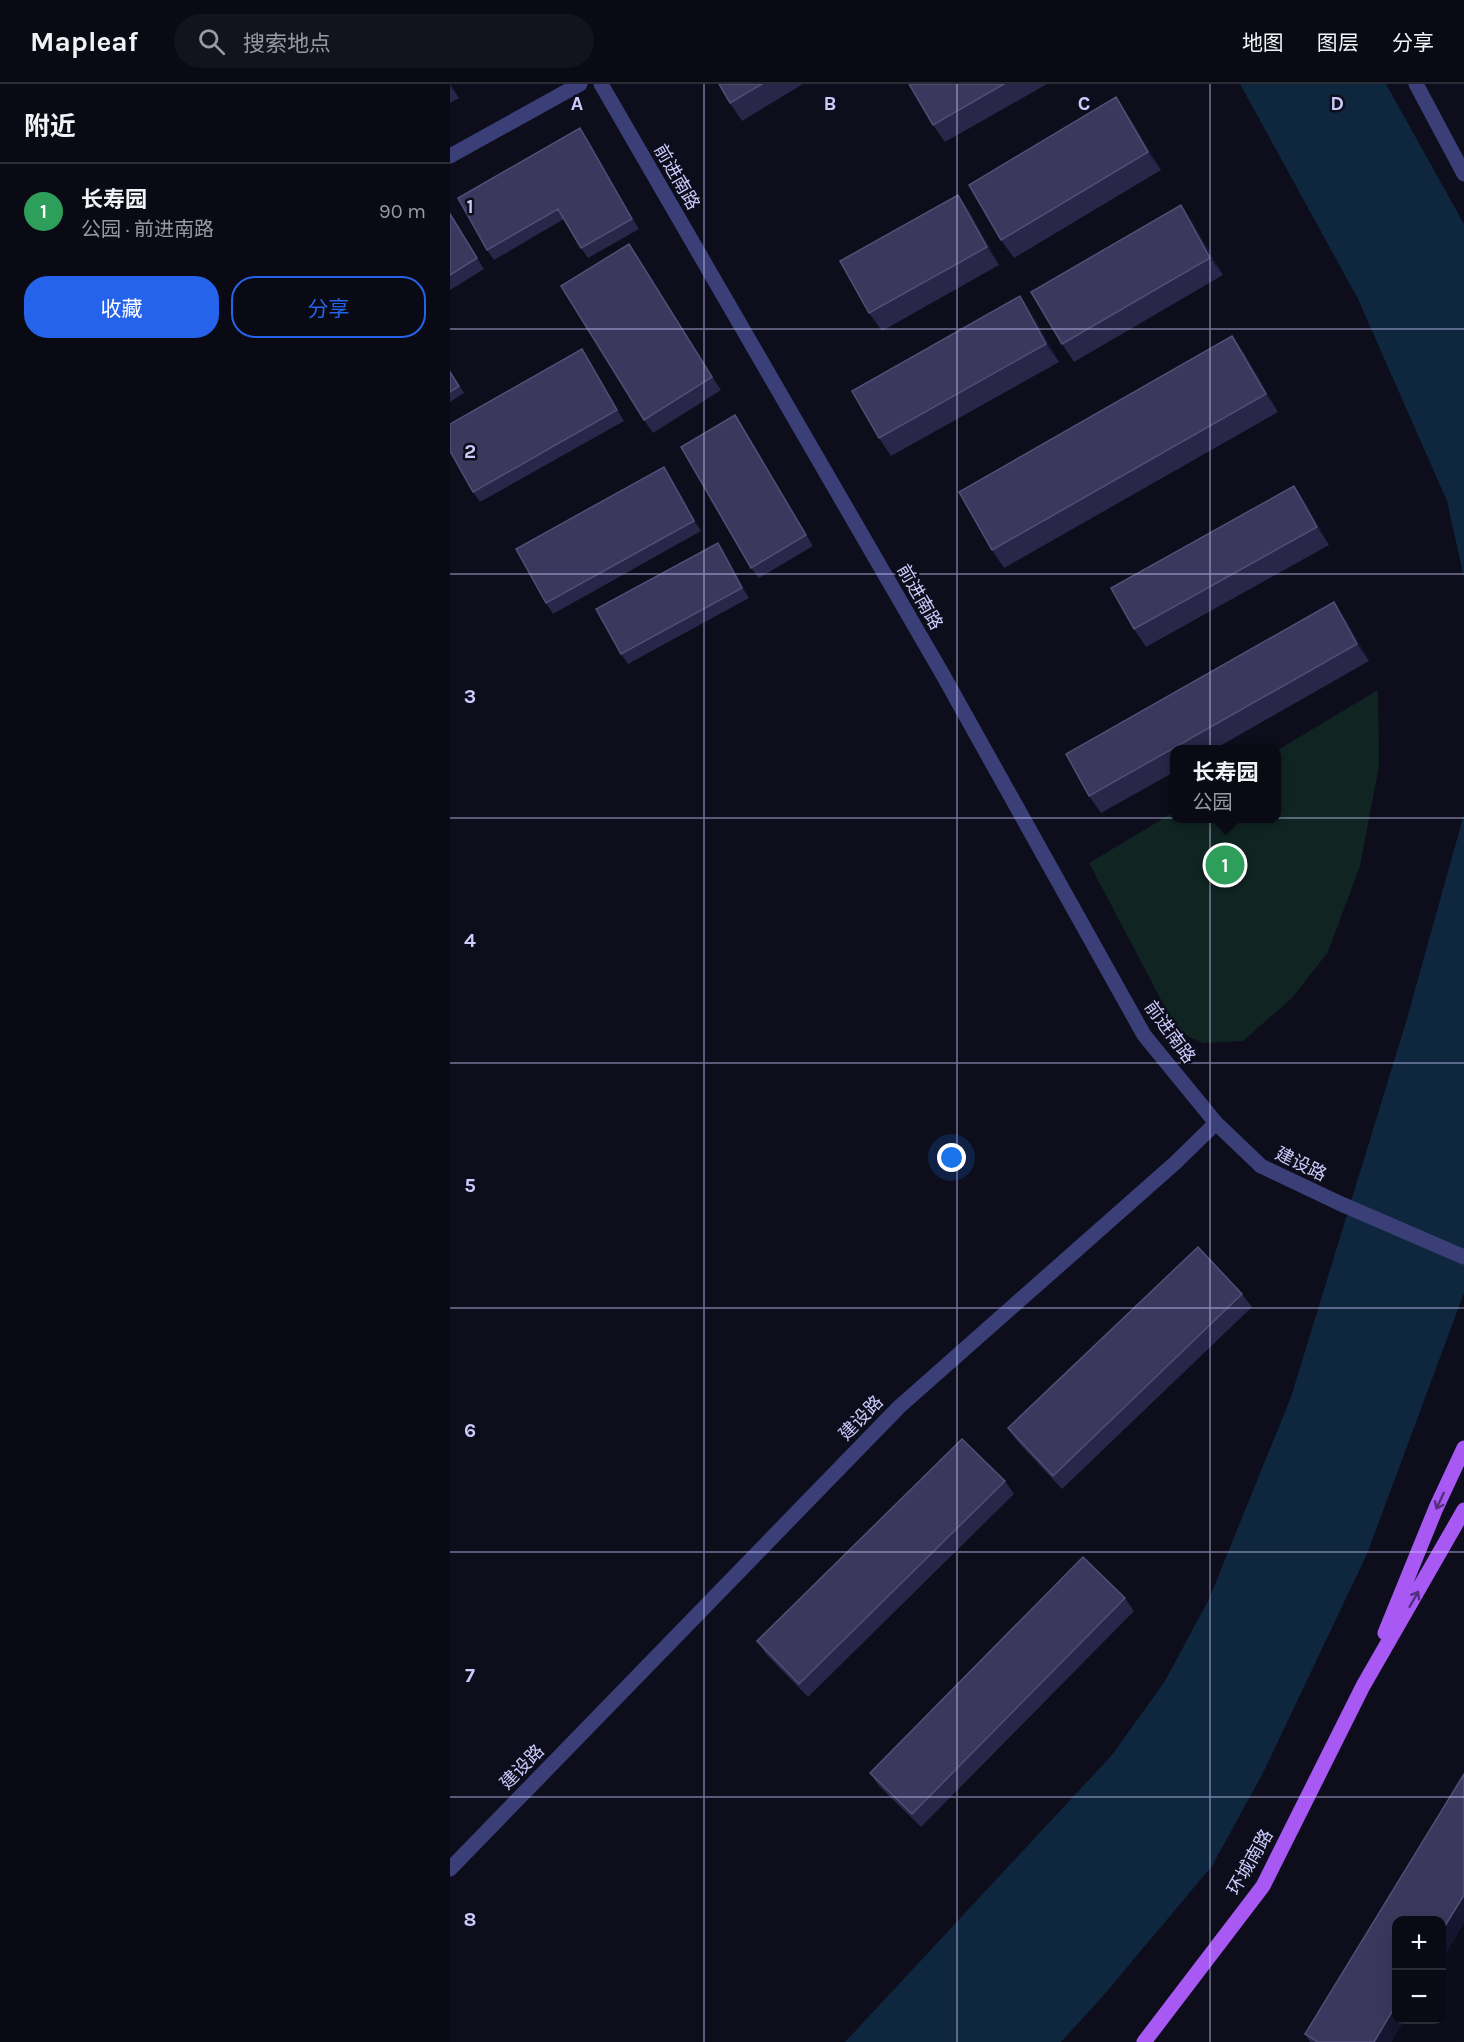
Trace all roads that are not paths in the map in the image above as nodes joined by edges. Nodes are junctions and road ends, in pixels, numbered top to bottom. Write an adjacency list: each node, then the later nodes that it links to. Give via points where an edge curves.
1 (580, 84): 4 (street)
2 (601, 84): 6 (street, 前进南路, via 943,675 1144,1035)
3 (1416, 84): 5 (street)
4 (450, 156)
5 (1464, 174)
6 (1216, 1123): 7 (street, 建设路, via 1261,1166); 11 (street, 建设路, via 899,1407)
7 (1464, 1257)
8 (1464, 1448): 10 (main road, 环城南路, one-way to 10)
9 (1464, 1510): 10 (main road, 环城南路, one-way to 9)
10 (1363, 1686): 12 (main road, 环城南路, via 1263,1886)
11 (450, 1869)
12 (1144, 2042)

